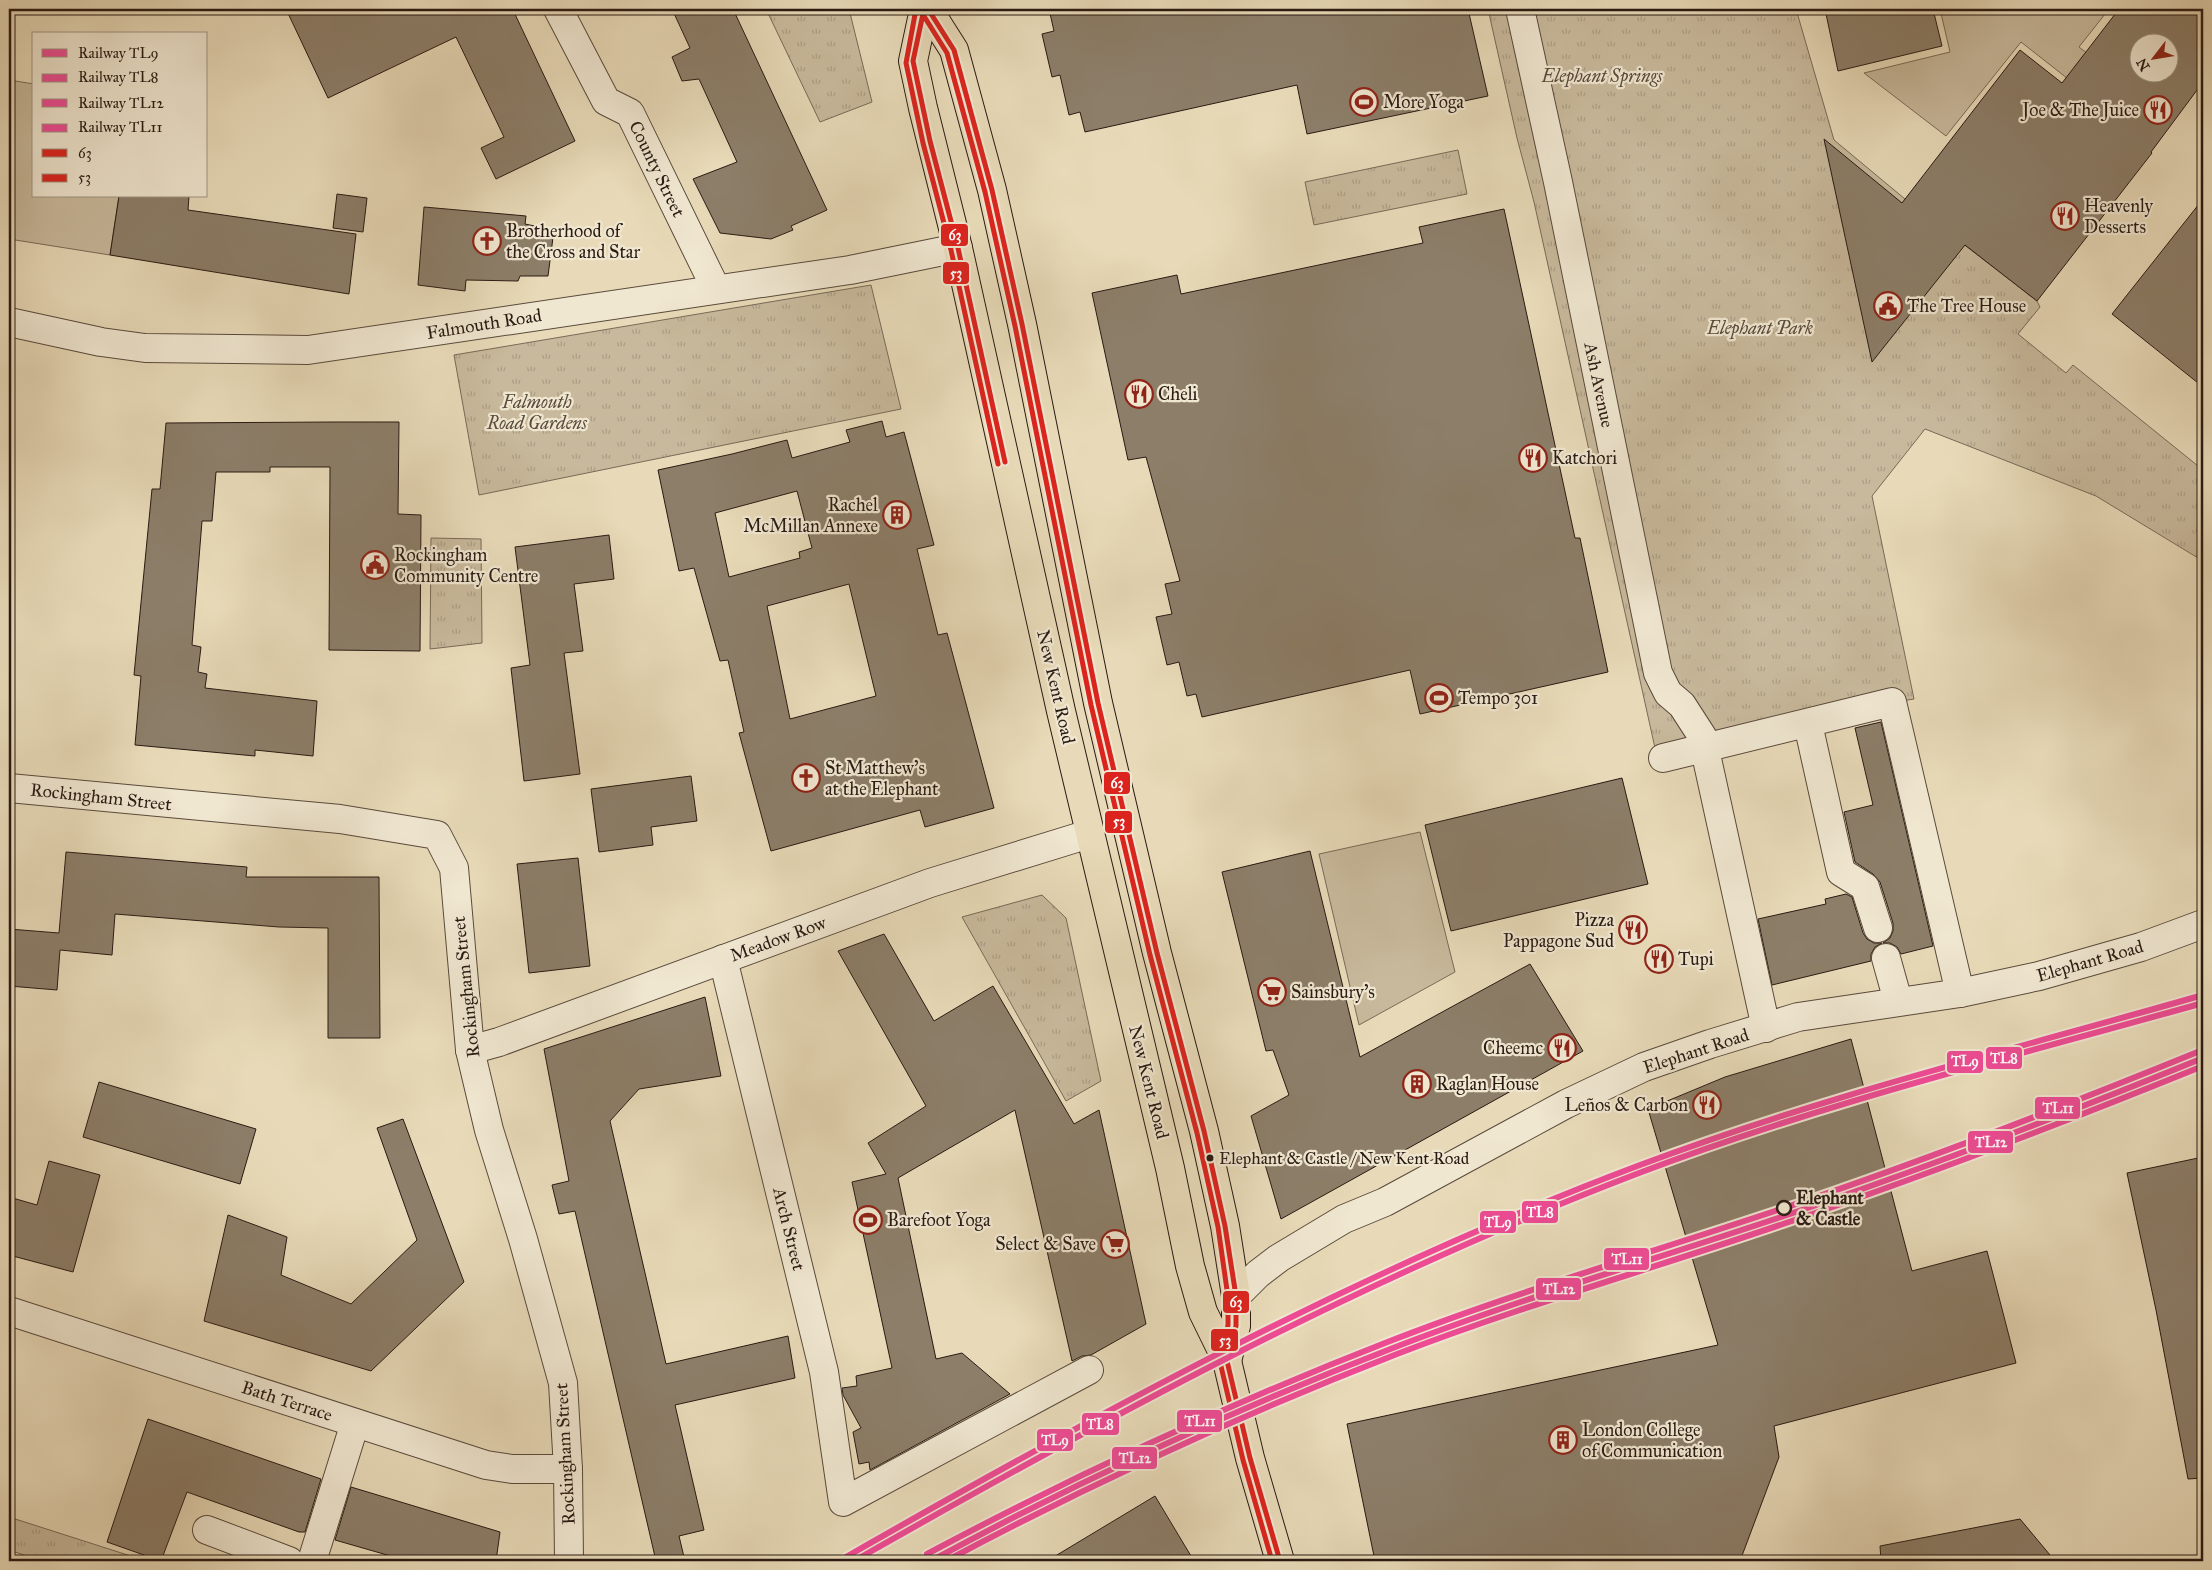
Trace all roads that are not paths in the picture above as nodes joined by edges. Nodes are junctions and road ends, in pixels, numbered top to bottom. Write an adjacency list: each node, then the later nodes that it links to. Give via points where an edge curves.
1 (558, 9): 6 (street, County Street, via 606,101 630,114)
2 (924, 9): 5 (highway, New Kent Road, via 912,61)
3 (928, 9): 21 (highway, New Kent Road, via 954,50 992,190 1098,703 1157,952 1204,1131 1225,1226)
4 (1520, 9): 9 (street, Ash Avenue, via 1658,673 1668,693 1682,706 1702,736)
5 (958, 248): 6 (street, Falmouth Road, via 850,270); 12 (highway, New Kent Road)
6 (716, 289): 7 (street, Falmouth Road, via 308,350 145,348)
7 (9, 322)
8 (1808, 724): 9 (street); 14 (street, via 1841,872 1865,887); 17 (street, via 1892,702)
9 (1705, 749): 10 (street); 19 (street, Ash Avenue)
10 (1663, 758)
11 (9, 788): 20 (street, Rockingham Street, via 340,819 438,835 454,868)
12 (1089, 834): 16 (street, Meadow Row, via 930,883); 23 (highway, New Kent Road, via 1170,1168 1196,1291)
13 (2203, 924): 17 (street, Elephant Road, via 2084,964)
14 (1878, 928)
15 (1886, 958): 18 (street)
16 (723, 959): 20 (street, Meadow Row); 24 (street, Arch Street, via 824,1372 843,1502)
17 (1960, 993): 18 (street, Elephant Road)
18 (1898, 1001): 19 (street, Elephant Road, via 1798,1017)
19 (1766, 1028): 21 (street, Elephant Road, via 1644,1067 1566,1104 1403,1193 1344,1219 1306,1241 1258,1274)
20 (470, 1050): 26 (street, Rockingham Street, via 489,1130 523,1238 562,1383)
21 (1236, 1296): 23 (highway, New Kent Road, via 1236,1326)
22 (9, 1312): 25 (street, Bath Terrace)
23 (1227, 1361): 31 (highway, New Kent Road, via 1250,1458)
24 (1089, 1370)
25 (355, 1423): 26 (street, Bath Terrace, via 486,1466); 29 (street)
26 (568, 1469): 30 (street, Rockingham Street)
27 (207, 1530): 28 (street)
28 (289, 1561)
29 (312, 1561)
30 (570, 1561)
31 (1280, 1561)

